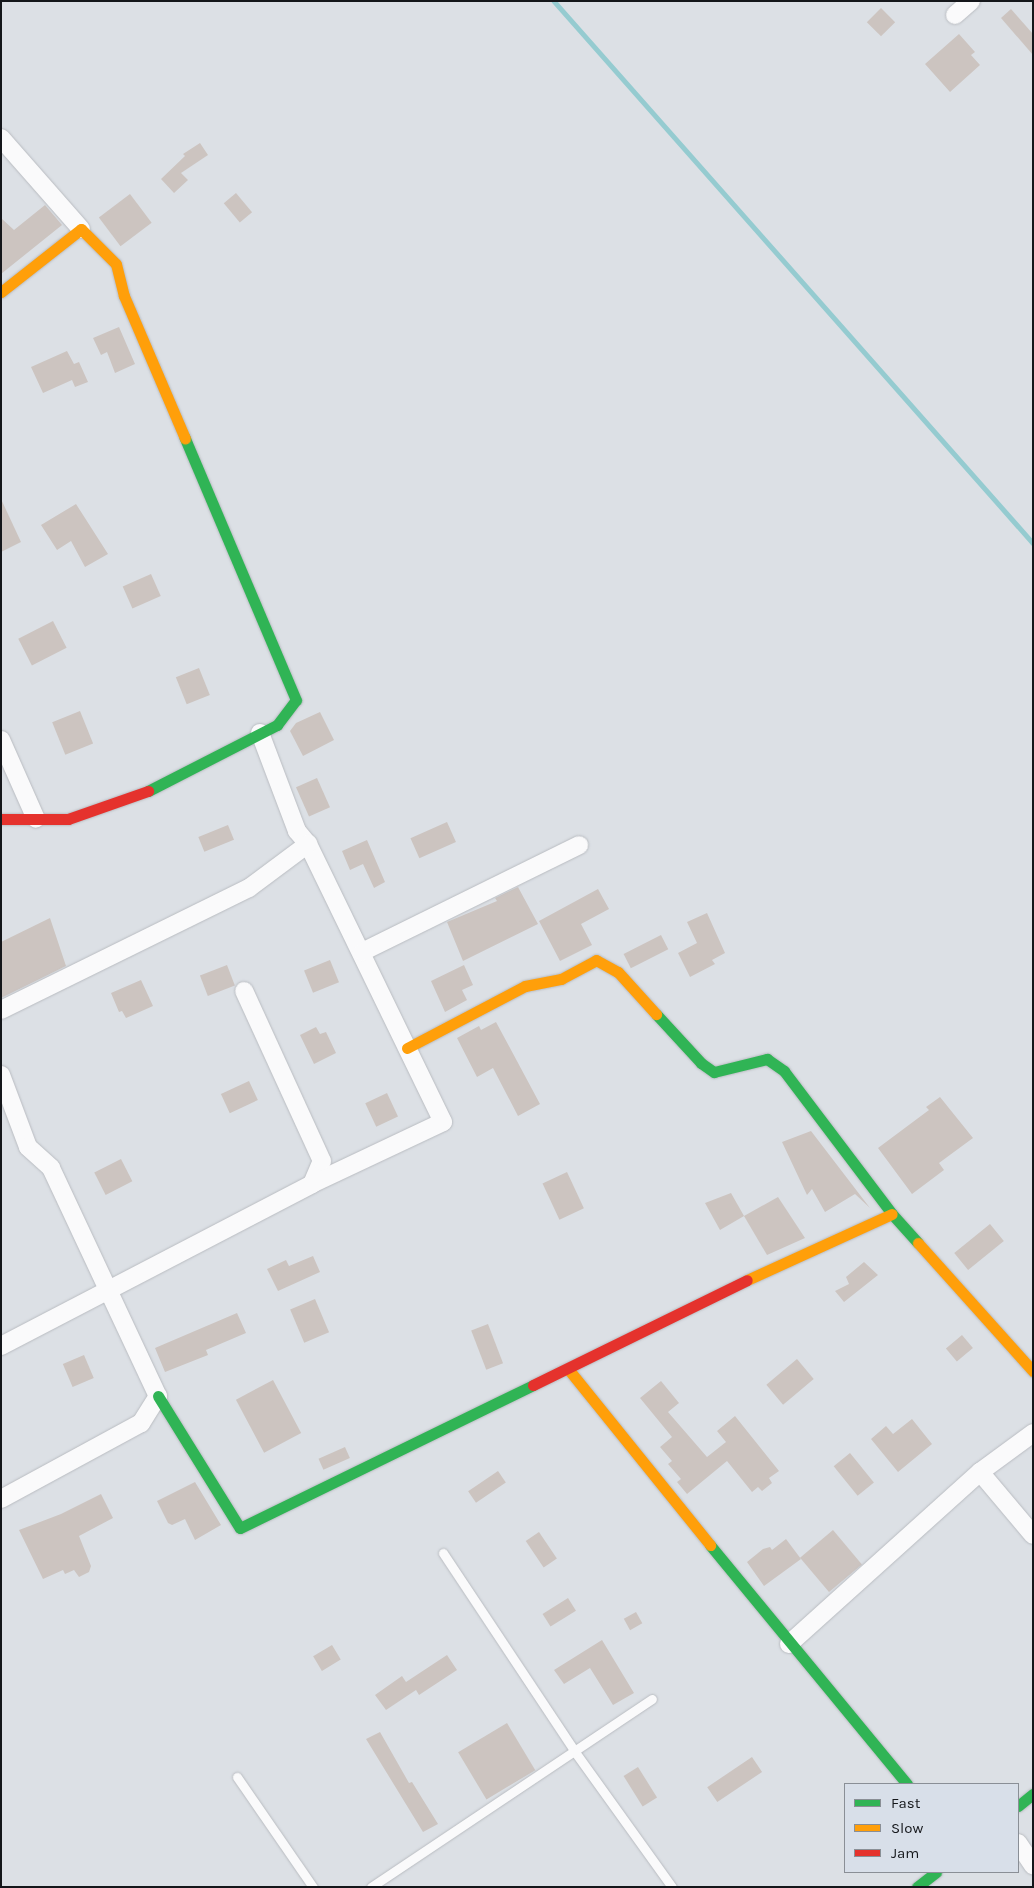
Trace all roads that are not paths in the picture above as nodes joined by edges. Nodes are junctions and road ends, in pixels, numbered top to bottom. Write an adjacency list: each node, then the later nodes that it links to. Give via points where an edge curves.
1 (971, 1): 2 (street)
2 (955, 16)
3 (1, 138): 4 (street)
4 (81, 229): 5 (street); 6 (street, via 116,264 124,296 296,700 277,725)
5 (1, 292)
6 (260, 733): 9 (street, via 141,795 68,819); 10 (street, via 296,831)
7 (1, 740): 9 (street)
8 (1, 819): 9 (street)
9 (36, 819)
10 (308, 844): 12 (street); 14 (street, via 249,888)
11 (579, 845): 12 (street)
12 (362, 952): 15 (street)
13 (244, 991): 17 (street, via 322,1161)
14 (1, 1010)
15 (407, 1048): 17 (street, via 443,1122); 18 (street, via 525,986 561,979 596,960 618,972 701,1064 714,1072 768,1058 784,1071)
16 (1, 1075): 19 (street, via 28,1147 51,1168)
17 (312, 1184): 19 (street)
18 (892, 1214): 21 (street, via 760,1274); 22 (street)
19 (108, 1292): 20 (street); 23 (street)
20 (1, 1346)
21 (569, 1370): 23 (street, via 240,1528); 29 (street)
22 (1033, 1371)
23 (158, 1396): 26 (street, via 141,1423)
24 (1033, 1433): 25 (street)
25 (980, 1472): 27 (street); 29 (street)
26 (1, 1499)
27 (1033, 1535)
28 (444, 1553): 31 (lane)
29 (790, 1644): 33 (street)
30 (652, 1699): 31 (lane)
31 (575, 1752): 40 (lane); 41 (lane)
32 (237, 1777): 39 (lane)
33 (906, 1783)
34 (1033, 1794): 35 (street)
35 (1019, 1805)
36 (1019, 1845): 37 (street)
37 (1033, 1865)
38 (935, 1873): 42 (street)
39 (313, 1887)
40 (371, 1887)
41 (672, 1887)
42 (917, 1887)

